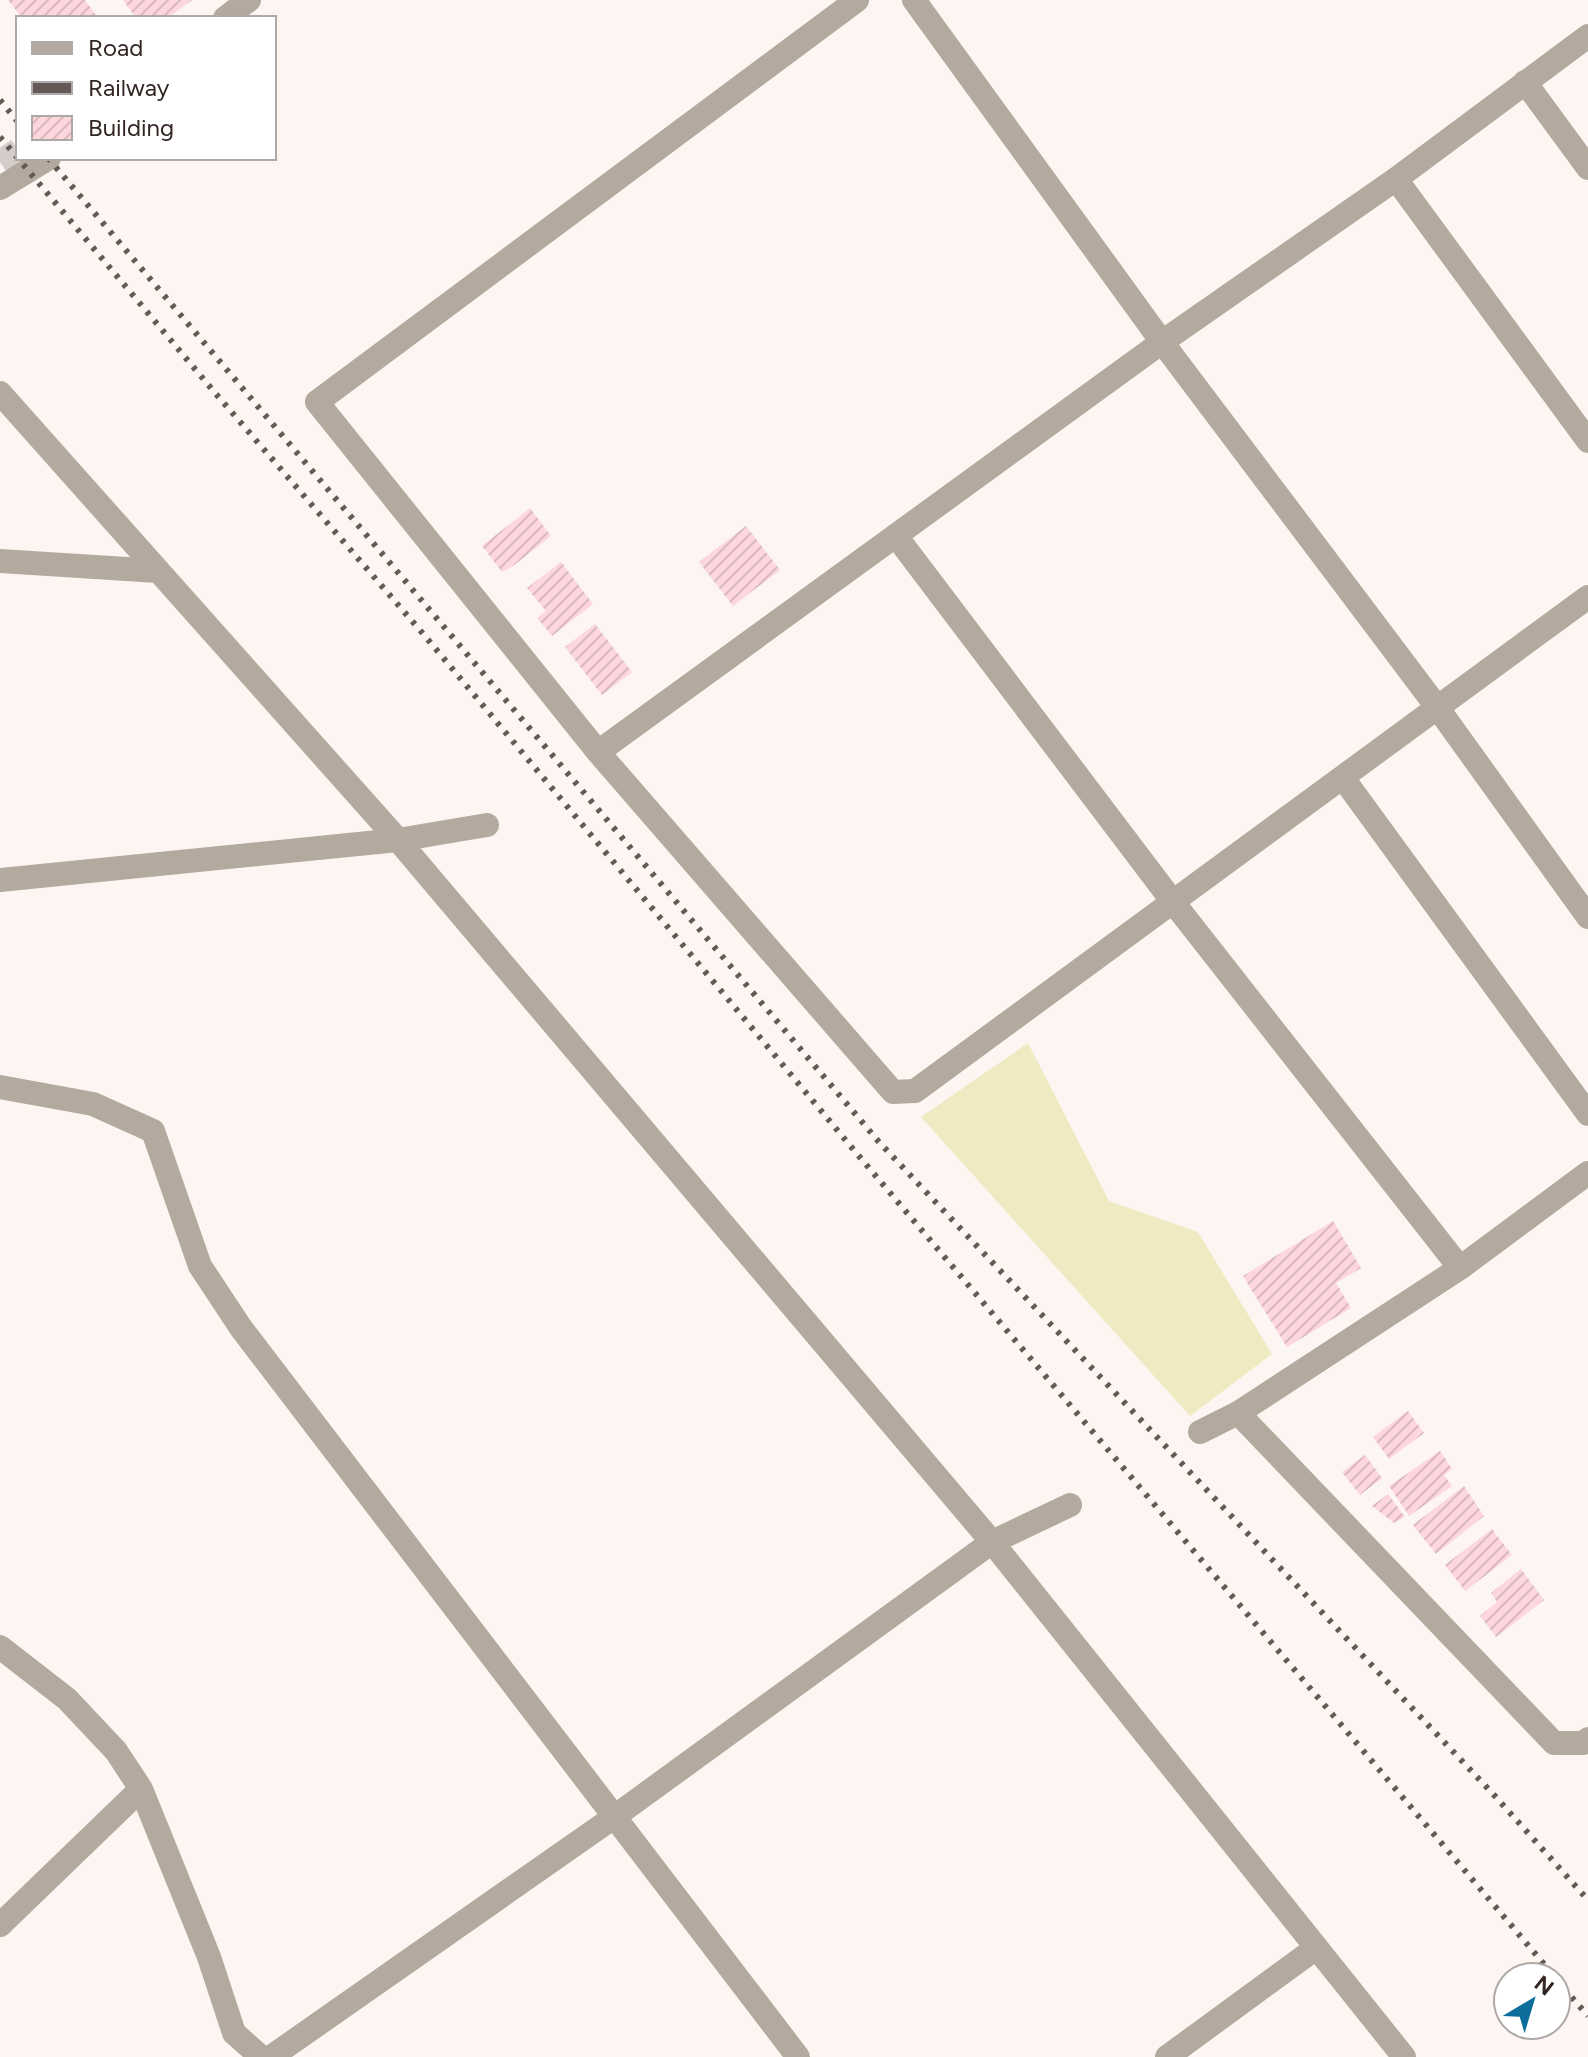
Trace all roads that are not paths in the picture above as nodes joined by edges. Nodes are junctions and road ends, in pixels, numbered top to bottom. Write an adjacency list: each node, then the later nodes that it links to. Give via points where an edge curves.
1 (249, 0): 4 (street)
2 (857, 0): 19 (street, via 317,402)
3 (914, 0): 11 (street)
4 (228, 16)
5 (1588, 36): 6 (street)
6 (1525, 82): 8 (street); 9 (street)
7 (46, 160): 10 (street)
8 (1588, 168)
9 (1396, 179): 11 (street); 13 (street)
10 (0, 188)
11 (1162, 342): 14 (street); 18 (street)
12 (0, 393): 16 (street)
13 (1588, 441)
14 (896, 536): 19 (street); 24 (street)
15 (0, 561): 16 (street)
16 (158, 571): 22 (street)
17 (1588, 597): 18 (street)
18 (1437, 707): 20 (street); 25 (street)
19 (598, 752): 24 (street, via 893,1092 915,1091)
20 (1343, 778): 24 (street); 27 (street)
21 (487, 825): 22 (street)
22 (398, 840): 23 (street); 33 (street)
23 (0, 880)
24 (1173, 902): 29 (street)
25 (1588, 917)
26 (0, 1087): 37 (street, via 93,1104 153,1131 200,1266 241,1328)
27 (1588, 1114)
28 (1588, 1173): 29 (street)
29 (1460, 1268): 30 (street)
30 (1238, 1413): 31 (street); 35 (street, via 1554,1743)
31 (1200, 1432)
32 (1070, 1505): 33 (street)
33 (992, 1542): 37 (street); 39 (street)
34 (0, 1647): 36 (street, via 67,1699 116,1751)
35 (1588, 1739)
36 (141, 1789): 38 (street); 40 (street, via 234,2033)
37 (614, 1817): 41 (street); 42 (street)
38 (0, 1925)
39 (1316, 1948): 43 (street); 44 (street)
40 (261, 2057)
41 (271, 2057)
42 (798, 2057)
43 (1167, 2057)
44 (1404, 2057)

